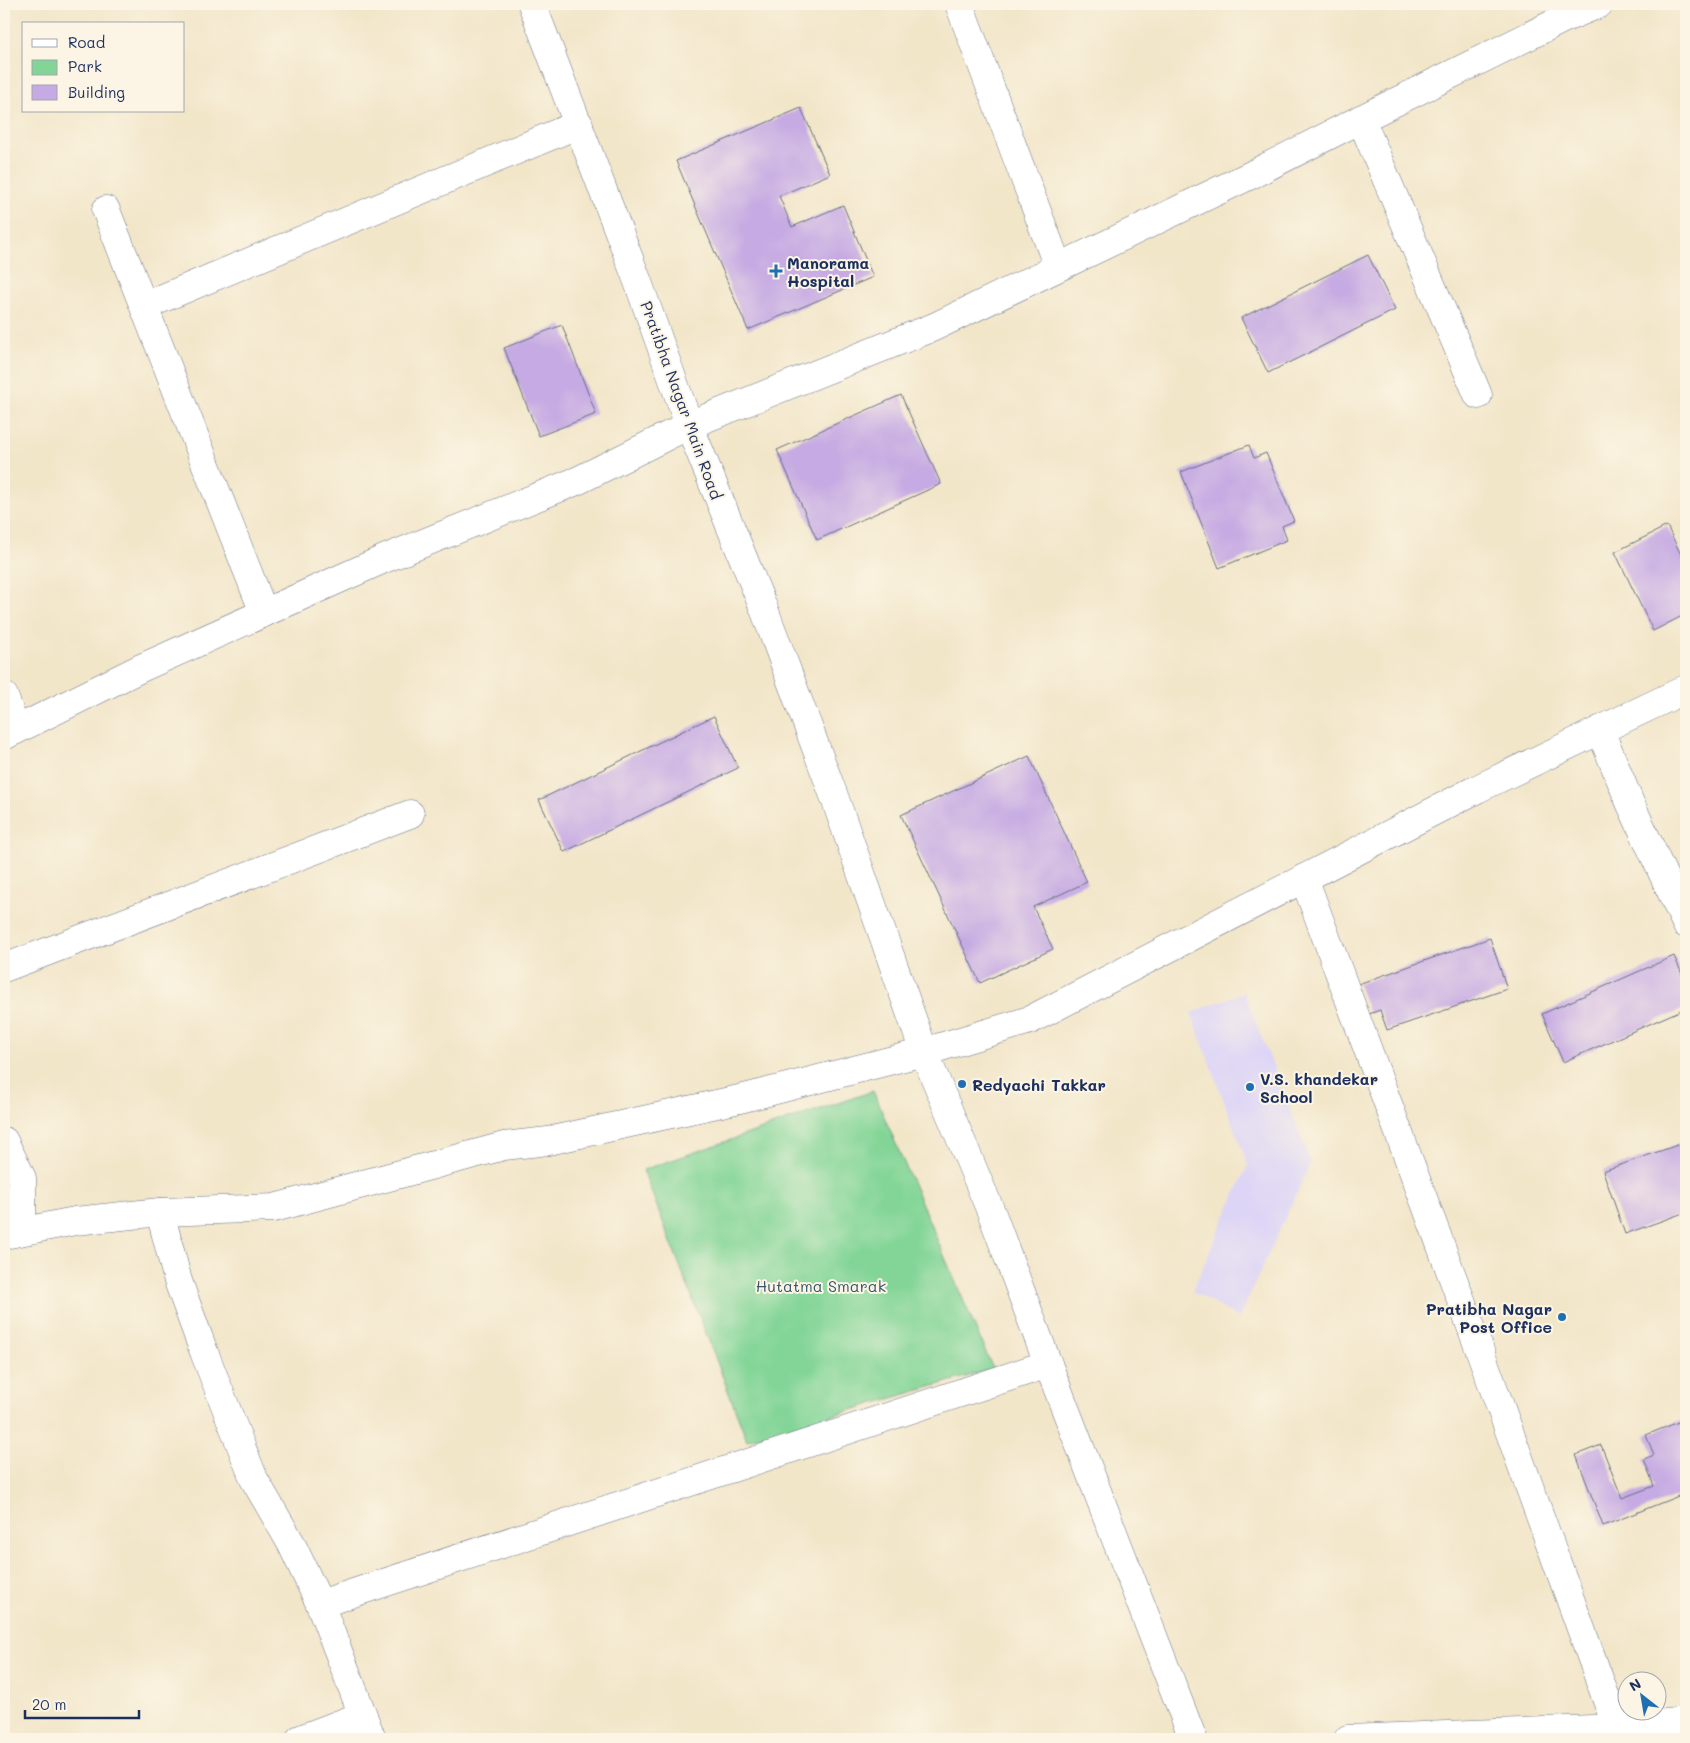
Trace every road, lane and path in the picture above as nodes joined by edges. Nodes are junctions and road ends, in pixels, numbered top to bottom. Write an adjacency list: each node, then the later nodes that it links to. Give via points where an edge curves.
1 (532, 4): 5 (street, Pratibha Nagar Main Road)
2 (959, 4): 7 (street)
3 (1599, 4): 4 (street)
4 (1361, 119): 7 (street); 9 (street)
5 (578, 124): 8 (street); 10 (street, Pratibha Nagar Main Road)
6 (106, 210): 8 (street)
7 (1058, 268): 10 (street, via 934,328)
8 (144, 306): 11 (street)
9 (1478, 394)
10 (689, 424): 11 (street, via 580,480 384,559); 20 (street, Pratibha Nagar Main Road, via 764,609 834,796)
11 (264, 613): 15 (street, via 141,668)
12 (1686, 689): 14 (street)
13 (4, 696): 15 (street)
14 (1600, 730): 17 (street); 18 (street)
15 (10, 733)
16 (410, 814): 19 (street)
17 (1304, 878): 20 (street, via 1030,1020); 27 (street)
18 (1686, 924)
19 (4, 968)
20 (924, 1052): 22 (street, via 744,1098 548,1141 504,1146 274,1208); 24 (street, Pratibha Nagar Main Road, via 992,1214)
21 (4, 1141): 23 (street, via 22,1178)
22 (160, 1212): 23 (street, via 75,1221); 25 (street, via 178,1281 254,1479 291,1543)
23 (13, 1233)
24 (1048, 1364): 25 (street); 30 (street, Pratibha Nagar Main Road)
25 (320, 1604): 26 (street)
26 (367, 1727): 29 (street)
27 (1617, 1728): 28 (street); 31 (street)
28 (1682, 1728)
29 (300, 1739)
30 (1193, 1739)
31 (1348, 1739)

